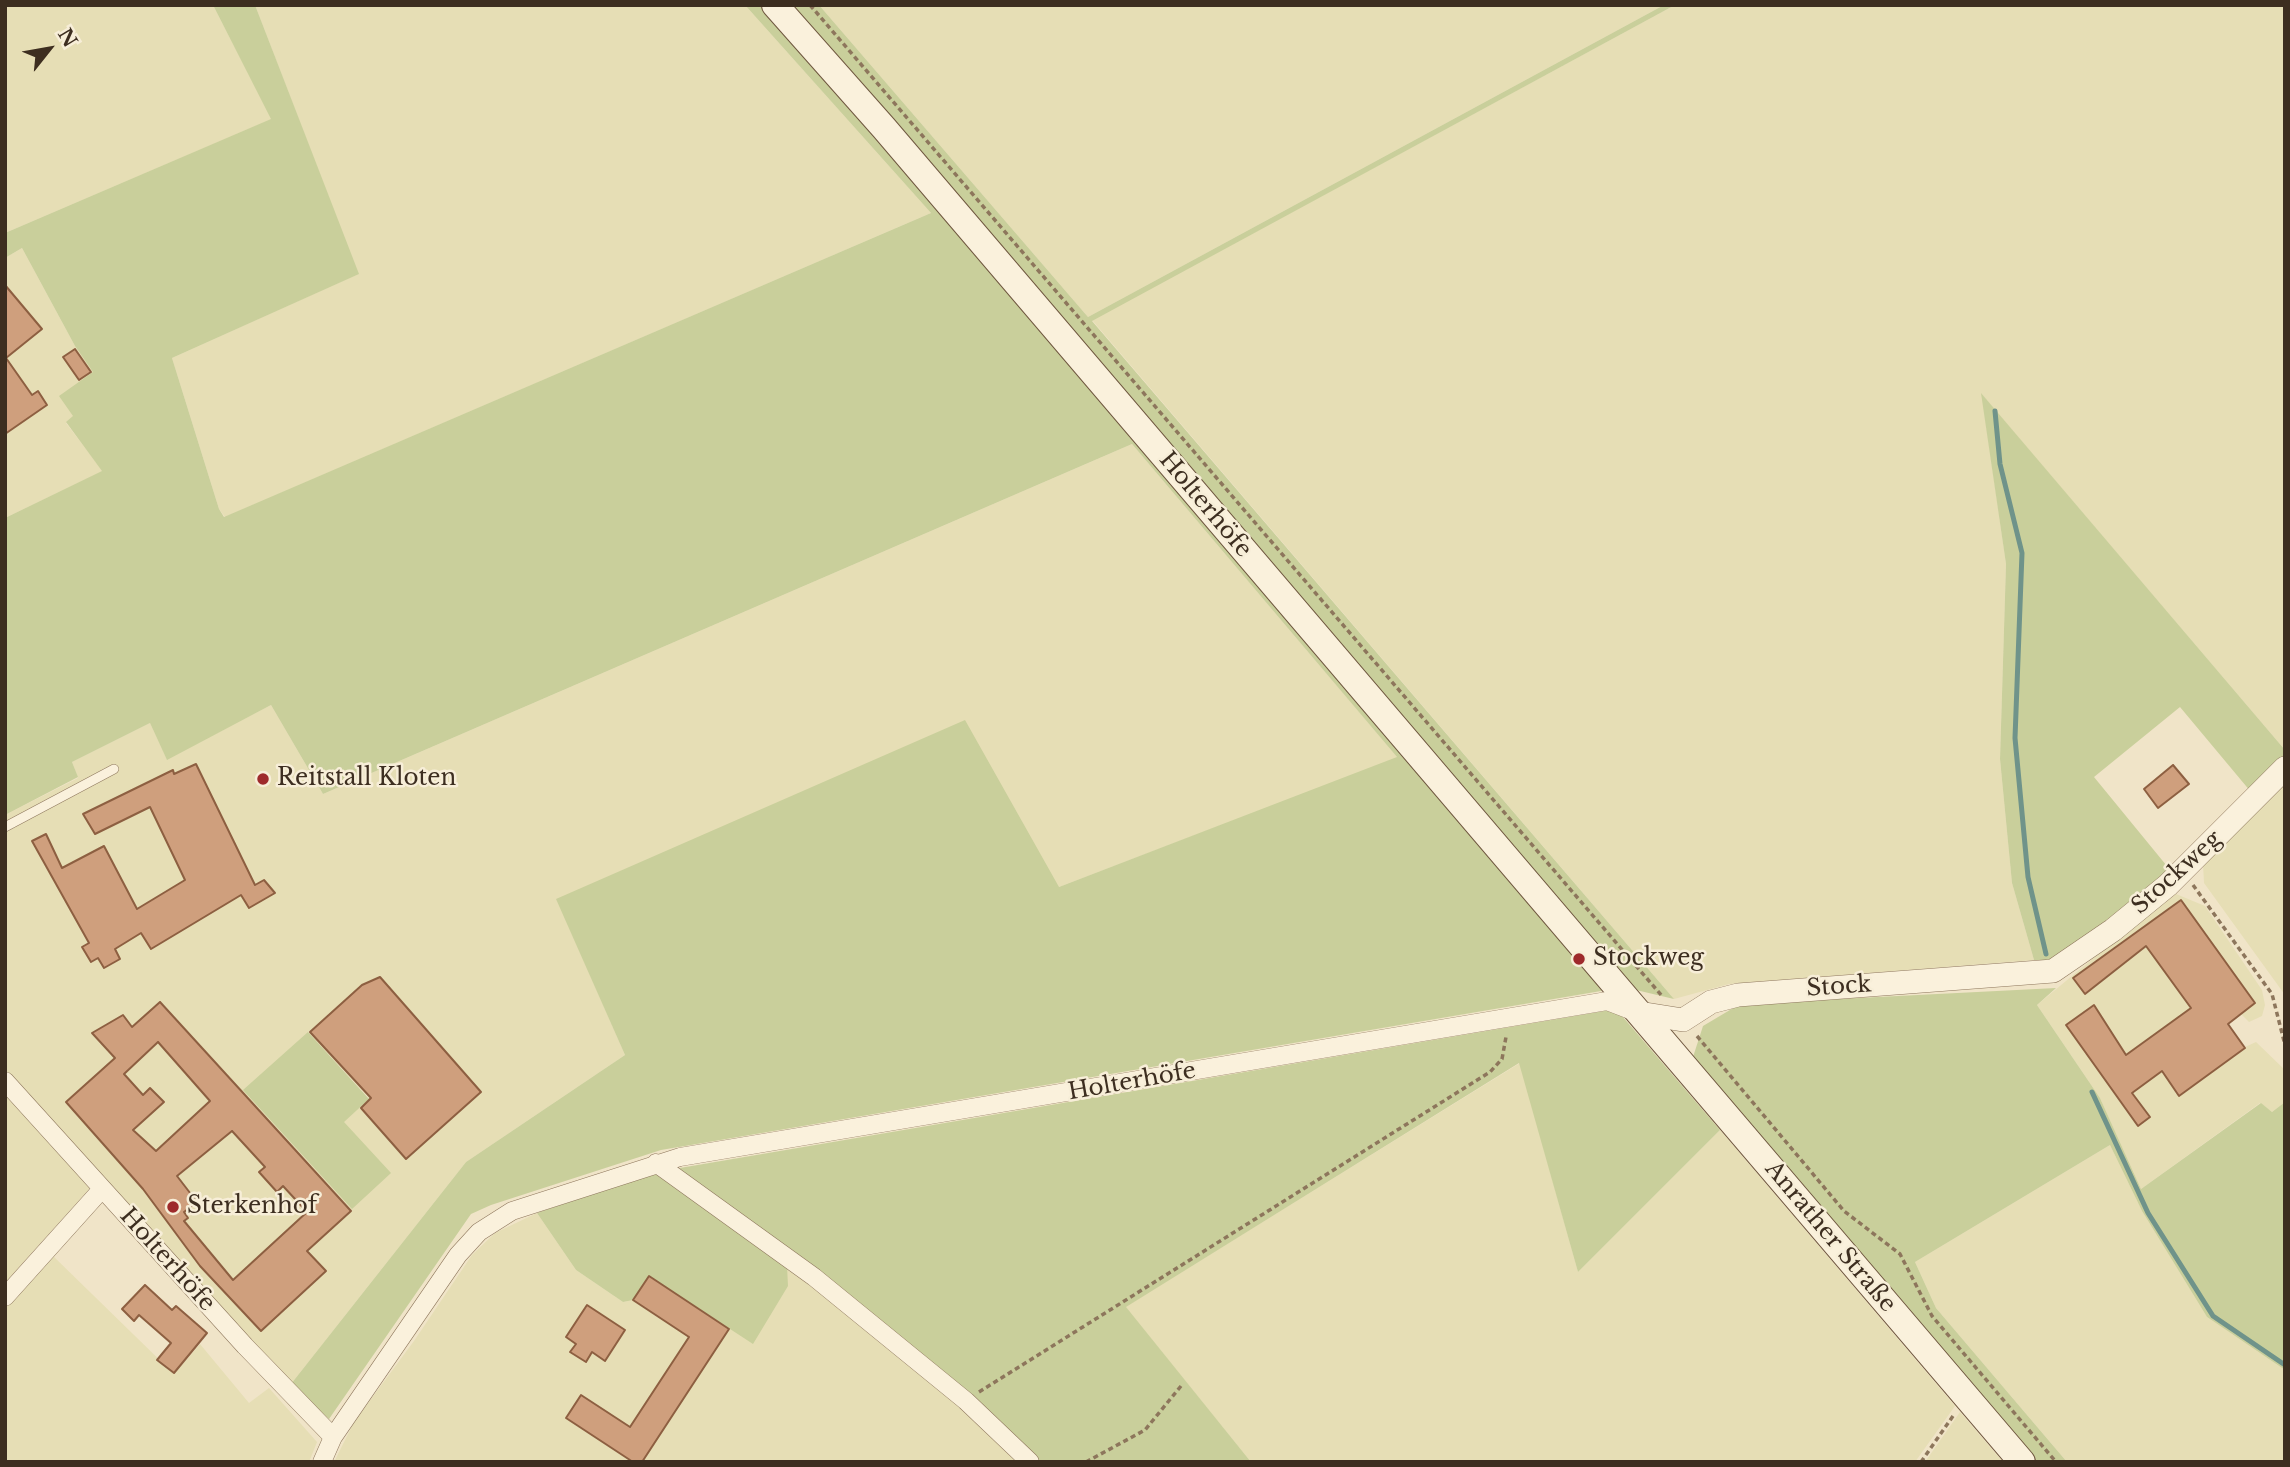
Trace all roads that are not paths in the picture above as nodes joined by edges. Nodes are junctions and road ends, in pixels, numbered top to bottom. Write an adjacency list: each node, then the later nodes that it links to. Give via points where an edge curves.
1 (775, 5): 6 (main road, Holterhöfe)
2 (2285, 768): 5 (street, Stockweg, via 2183,870 2113,930)
3 (114, 769): 4 (lane)
4 (5, 827)
5 (2053, 970): 6 (street, Stock, via 1738,995 1711,1002 1683,1020)
6 (1636, 1009): 8 (street, Holterhöfe, via 1607,1001); 14 (main road, Anrather Straße)
7 (5, 1081): 9 (street, Holterhöfe)
8 (656, 1163): 11 (street, Holterhöfe, via 512,1211 479,1232 458,1255); 13 (street, via 814,1277 965,1401)
9 (102, 1189): 10 (street); 11 (street, Holterhöfe)
10 (5, 1297)
11 (333, 1437): 12 (street, Holterhöfe)
12 (322, 1462)
13 (1030, 1462)
14 (2022, 1462)

